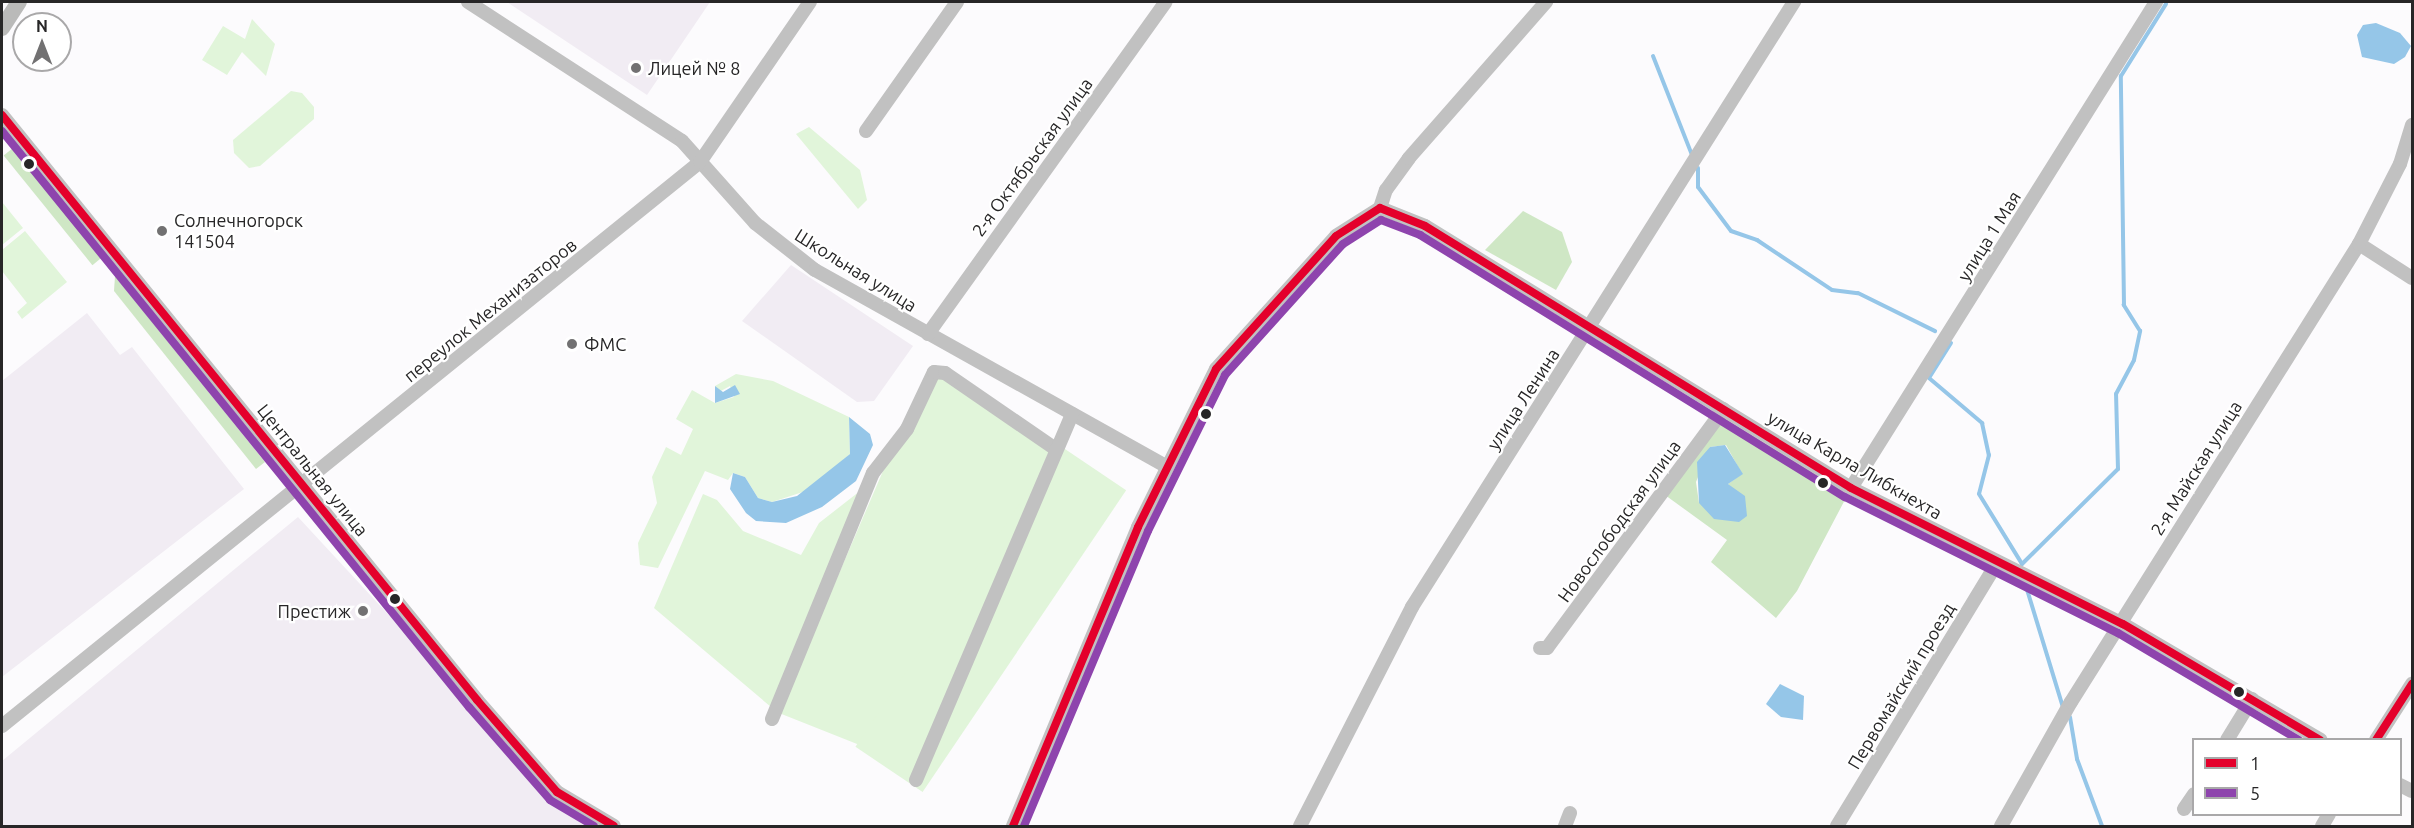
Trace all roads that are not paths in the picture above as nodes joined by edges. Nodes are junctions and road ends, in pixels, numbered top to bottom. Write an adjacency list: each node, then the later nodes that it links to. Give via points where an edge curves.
1 (18, 2): 9 (main road)
2 (468, 2): 13 (street, Школьная улица, via 665,129)
3 (810, 2): 13 (street, переулок Механизаторов)
4 (957, 2): 12 (street)
5 (1166, 2): 18 (street, 2-я Октябрьская улица)
6 (1546, 2): 14 (street, via 1410,158 1386,190)
7 (1794, 2): 17 (street, улица Ленина)
8 (2156, 2): 24 (street, улица 1 Мая)
9 (2, 28)
10 (2, 115): 23 (street, Центральная улица)
11 (2412, 125): 15 (street, 2-я Майская улица, via 2400,164)
12 (866, 131)
13 (700, 162): 18 (street, Школьная улица, via 755,223 796,257); 23 (street, переулок Механизаторов)
14 (1380, 208): 17 (street, улица Карла Либкнехта, via 1417,221); 22 (street, via 1336,236 1232,346)
15 (2359, 244): 16 (street); 26 (street, 2-я Майская улица)
16 (2412, 278)
17 (1590, 329): 19 (street, улица Карла Либкнехта); 40 (street, улица Ленина, via 1412,607)
18 (928, 334): 20 (street, Школьная улица)
19 (1724, 409): 24 (street, улица Карла Либкнехта); 27 (street, Новослободская улица, via 1547,648)
20 (1072, 414): 21 (street); 22 (street, Школьная улица)
21 (1054, 448): 30 (street, via 945,373 934,372 907,429 873,473); 35 (street)
22 (1167, 467): 39 (street)
23 (303, 487): 31 (street, переулок Механизаторов); 38 (street, Центральная улица, via 550,785)
24 (1851, 488): 25 (street, улица Карла Либкнехта)
25 (1996, 564): 26 (street, улица Карла Либкнехта); 41 (street, Первомайский проезд)
26 (2124, 624): 29 (street, улица Карла Либкнехта); 42 (street, 2-я Майская улица)
27 (1540, 648)
28 (2412, 684): 34 (street)
29 (2252, 699): 32 (street); 33 (street, улица Карла Либкнехта)
30 (772, 719)
31 (2, 726)
32 (2228, 738)
33 (2318, 738)
34 (2377, 738)
35 (916, 780)
36 (2192, 796): 37 (street)
37 (2184, 809)
38 (614, 826)
39 (1013, 826)
40 (1300, 826)
41 (1837, 826)
42 (2001, 826)

